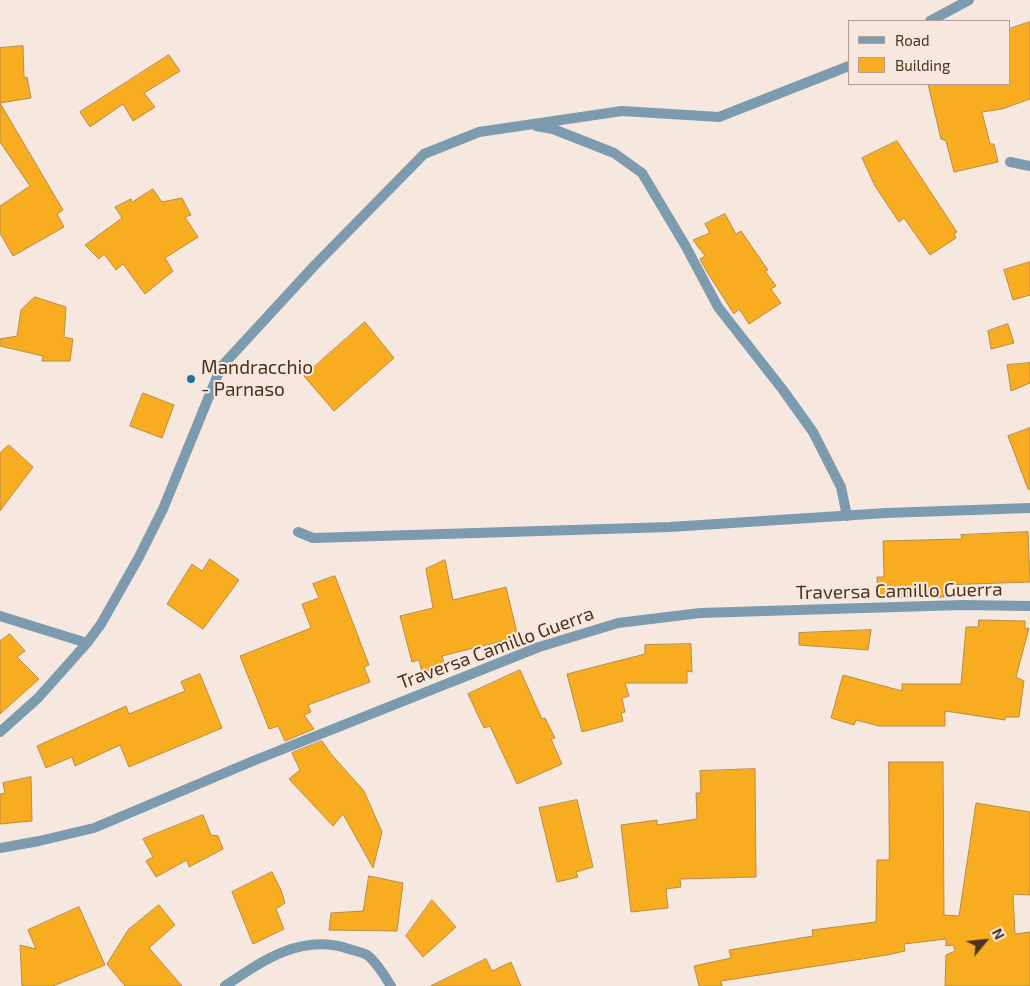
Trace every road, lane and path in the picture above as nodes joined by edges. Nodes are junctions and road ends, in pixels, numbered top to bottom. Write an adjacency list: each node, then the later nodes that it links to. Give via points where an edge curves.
1 (969, 0): 2 (street)
2 (932, 20)
3 (848, 67): 4 (street, via 719,117 622,111)
4 (528, 124): 8 (street, via 553,129 614,153 642,173 718,307 813,432 841,487); 12 (street, via 479,132 424,154 220,367 163,509)
5 (1010, 162): 6 (street)
6 (1030, 166)
7 (1030, 508): 8 (street)
8 (847, 516): 9 (street, via 670,527 313,538)
9 (298, 532)
10 (1030, 606): 14 (street, Traversa Camillo Guerra, via 700,613 618,622 539,647 94,828)
11 (0, 616): 12 (street)
12 (87, 643): 13 (street, via 38,698)
13 (0, 732)
14 (0, 848)
15 (225, 986): 16 (street, via 254,966 290,948 318,943 338,945 368,956)
16 (391, 986)

